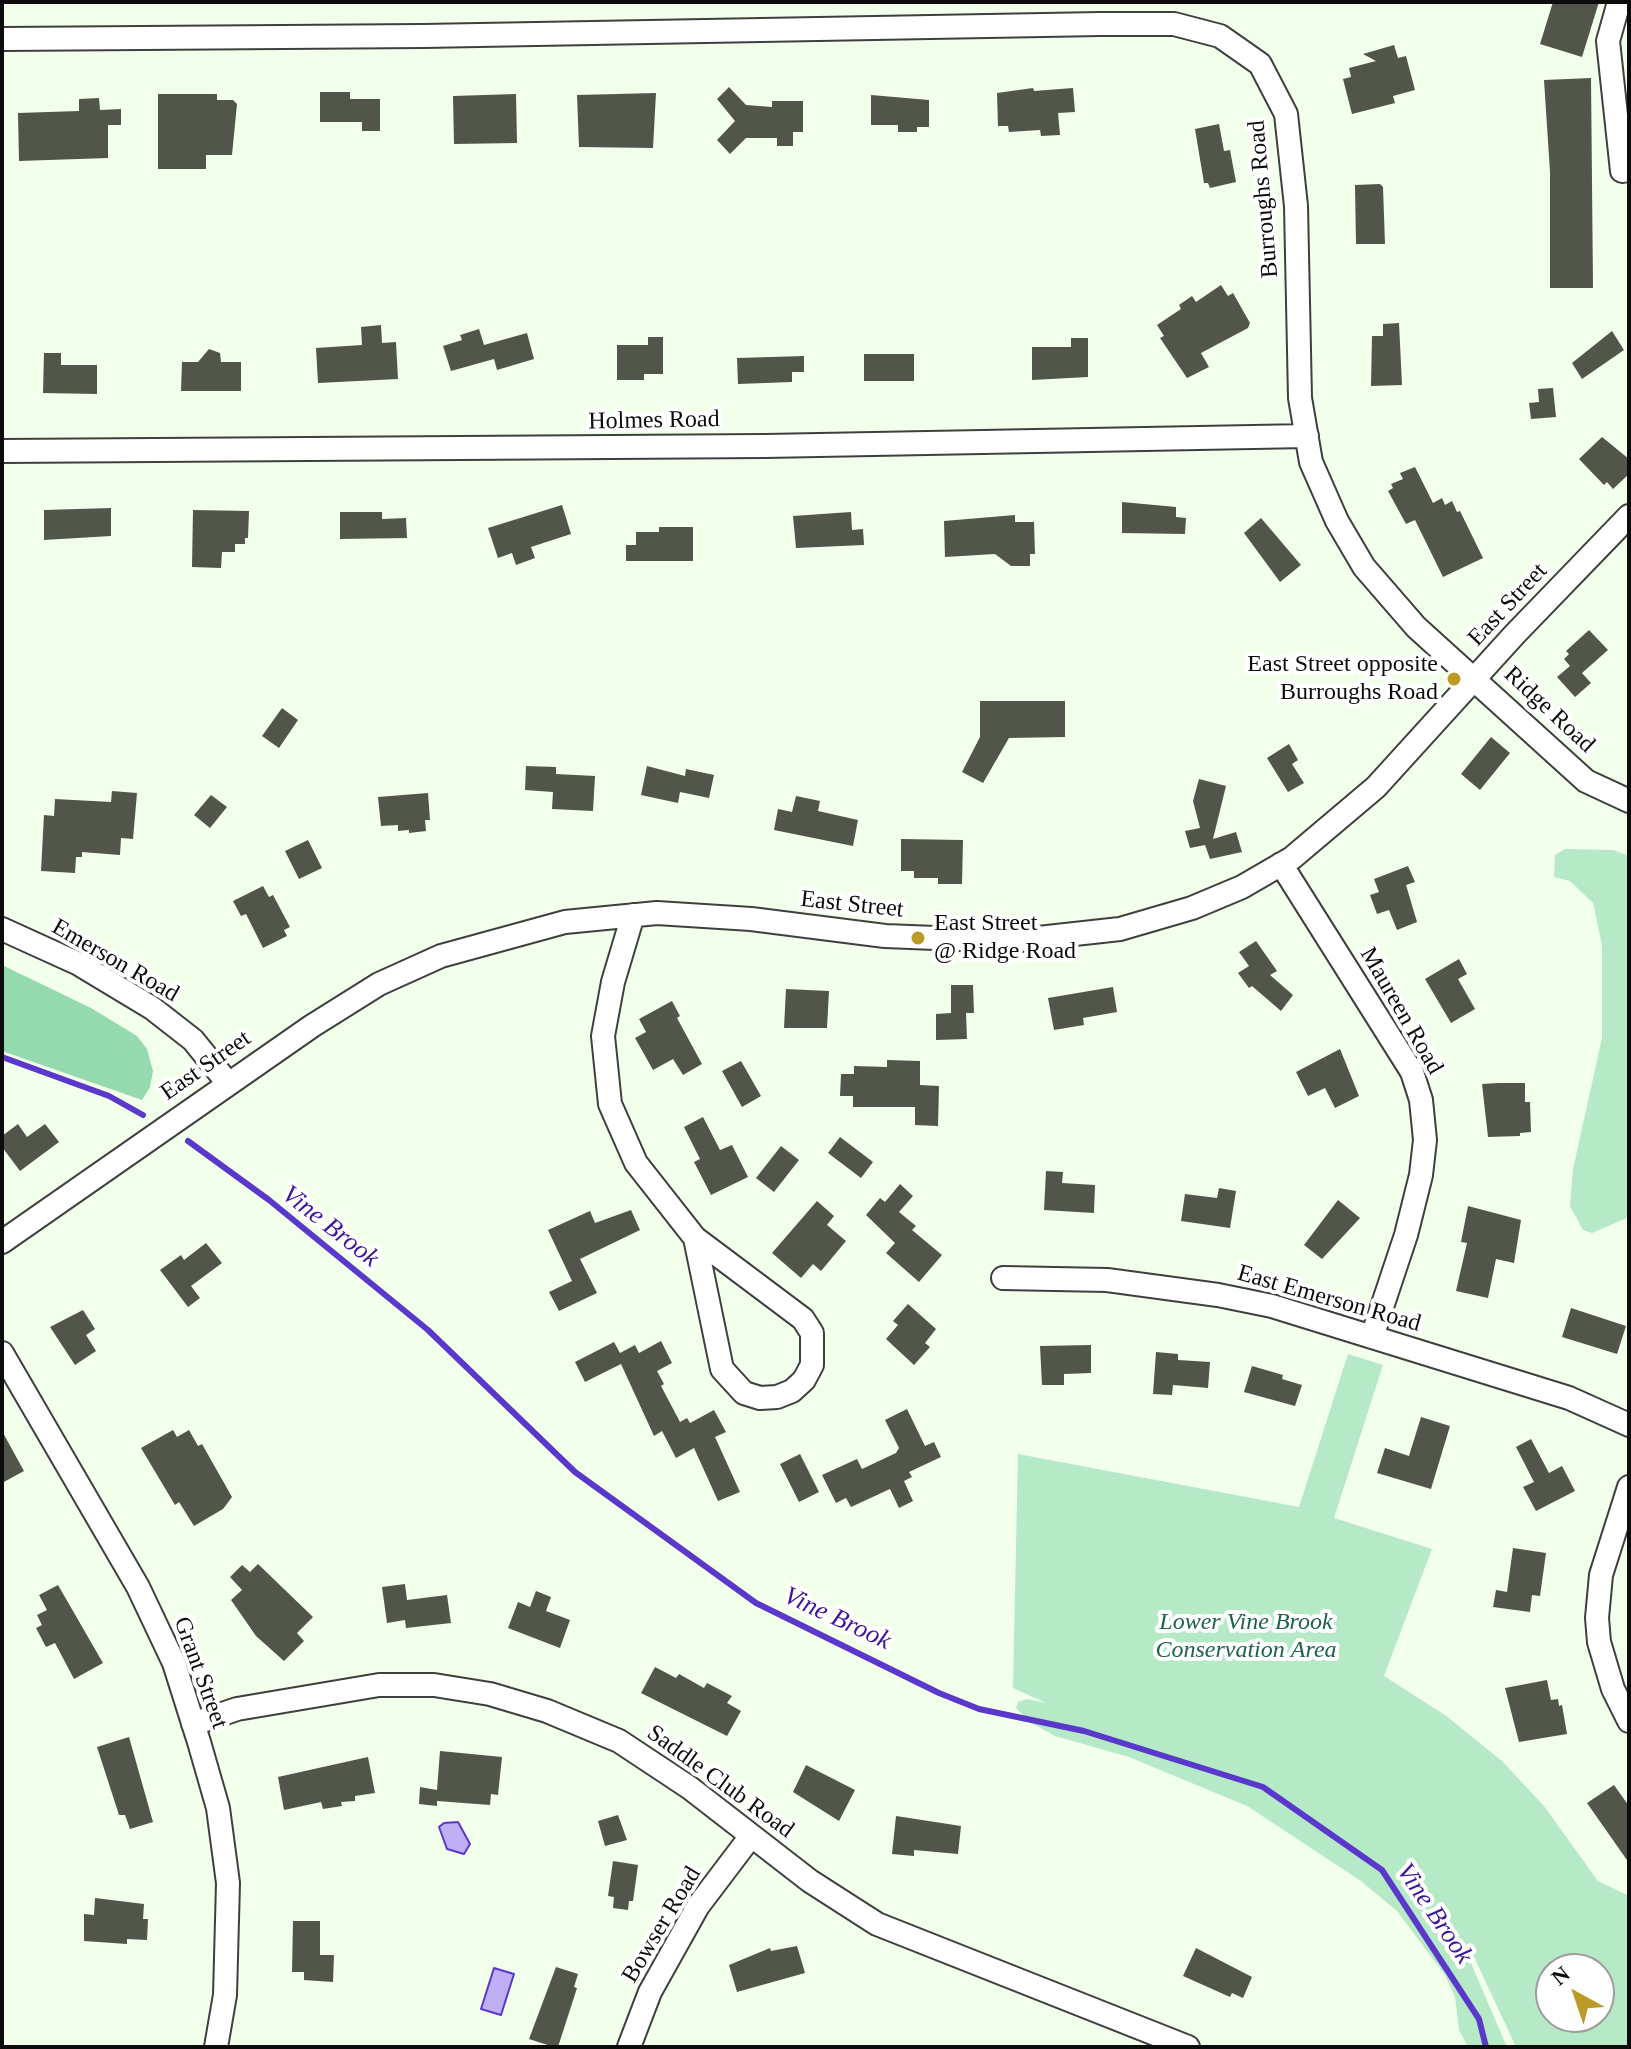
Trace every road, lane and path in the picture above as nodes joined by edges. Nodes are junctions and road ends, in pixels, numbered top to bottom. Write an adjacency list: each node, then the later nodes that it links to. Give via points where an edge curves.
1 (1619, 2): 3 (street, via 1608,41 1622,171)
2 (2, 39): 4 (street, Burroughs Road, via 1100,24 1174,24 1220,36 1260,64 1286,114 1296,206 1300,398)
3 (1629, 170)
4 (1307, 436): 5 (street, Holmes Road); 7 (street, Burroughs Road, via 1311,462 1364,567 1416,627)
5 (2, 451)
6 (1629, 516): 7 (street, East Street)
7 (1477, 678): 8 (street, Ridge Road, via 1586,781); 9 (street, East Street, via 1376,787)
8 (1629, 801)
9 (1281, 864): 10 (street, East Street, via 1192,908 1120,929 997,942 885,936 751,919); 16 (street, Maureen Road, via 1412,1072 1421,1100 1421,1175)
10 (633, 915): 12 (street, East Street, via 565,922 441,956 358,996); 13 (street, via 603,1036 610,1104 636,1163)
11 (2, 929): 12 (street, Emerson Road, via 79,964 152,1008 193,1040)
12 (227, 1082): 14 (street, East Street)
13 (695, 1238): 13 (street, via 722,1369 744,1393 760,1398 792,1391 812,1365 812,1333 803,1319)
14 (2, 1242)
15 (1003, 1278): 16 (street, East Emerson Road, via 1107,1280 1218,1295)
16 (1372, 1337): 18 (street, East Emerson Road, via 1569,1398)
17 (2, 1353): 21 (street, Grant Street, via 138,1587 174,1663)
18 (1629, 1425)
19 (1629, 1487): 20 (street, via 1601,1575 1597,1618 1613,1689)
20 (1629, 1721)
21 (193, 1724): 22 (street, Saddle Club Road, via 237,1709 379,1685 434,1685 490,1694 619,1741); 23 (street, Grant Street, via 218,1808 228,1883 225,1995)
22 (751, 1836): 24 (street, Bowser Road, via 698,1906 650,1992); 25 (street, Saddle Club Road, via 877,1924)
23 (216, 2047)
24 (629, 2047)
25 (1188, 2047)

